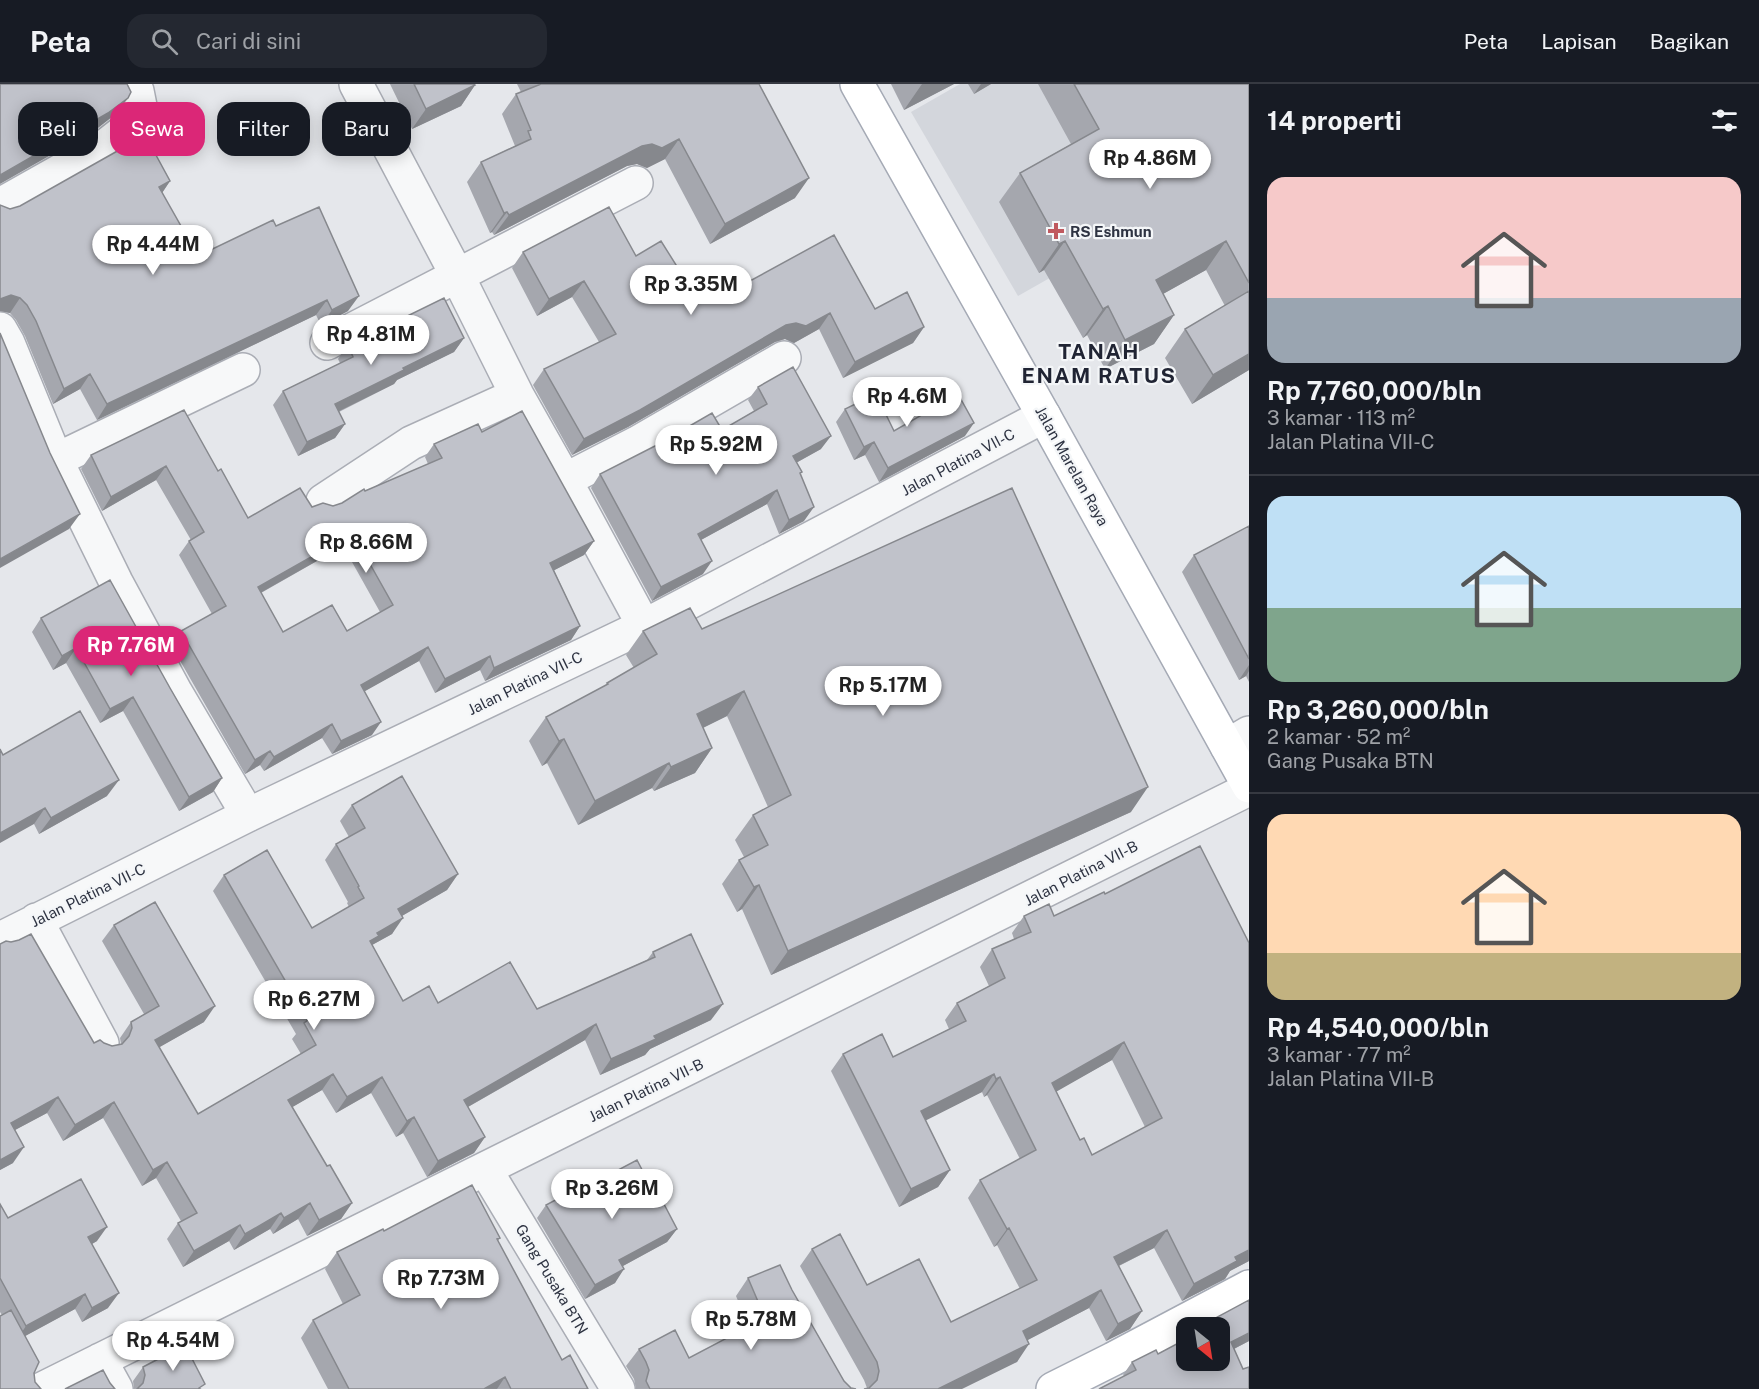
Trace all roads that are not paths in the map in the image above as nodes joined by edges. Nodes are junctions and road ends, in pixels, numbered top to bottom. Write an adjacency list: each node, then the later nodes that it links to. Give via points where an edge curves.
1 (133, 84): 5 (street, via 141,111 131,126 108,144)
2 (356, 84): 6 (street)
3 (857, 84): 12 (main road, Jalan Marelan Raya)
4 (636, 183): 6 (street)
5 (0, 205)
6 (458, 277): 8 (street); 11 (street)
7 (2, 340): 13 (street)
8 (327, 343)
9 (784, 358): 14 (street)
10 (243, 370): 13 (street)
11 (517, 395): 14 (street); 15 (street, via 411,443)
12 (1044, 416): 16 (street, Jalan Platina VII-C); 17 (main road, Jalan Marelan Raya)
13 (56, 460): 19 (street, via 116,582)
14 (565, 480): 16 (street)
15 (323, 501)
16 (644, 626): 19 (street, Jalan Platina VII-C)
17 (1238, 739): 18 (main road, Jalan Marelan Raya)
18 (1249, 788): 23 (street, Jalan Platina VII-B)
19 (248, 815): 20 (street, Jalan Platina VII-C)
20 (36, 921): 21 (street, Jalan Platina VII-C); 22 (street)
21 (0, 939)
22 (102, 1043)
23 (485, 1169): 25 (street, Jalan Platina VII-B); 28 (street, Gang Pusaka BTN)
24 (1249, 1287): 29 (main road)
25 (100, 1360): 26 (street, Jalan Platina VII-B); 27 (street)
26 (42, 1389)
27 (116, 1389)
28 (618, 1389)
29 (1053, 1389)

